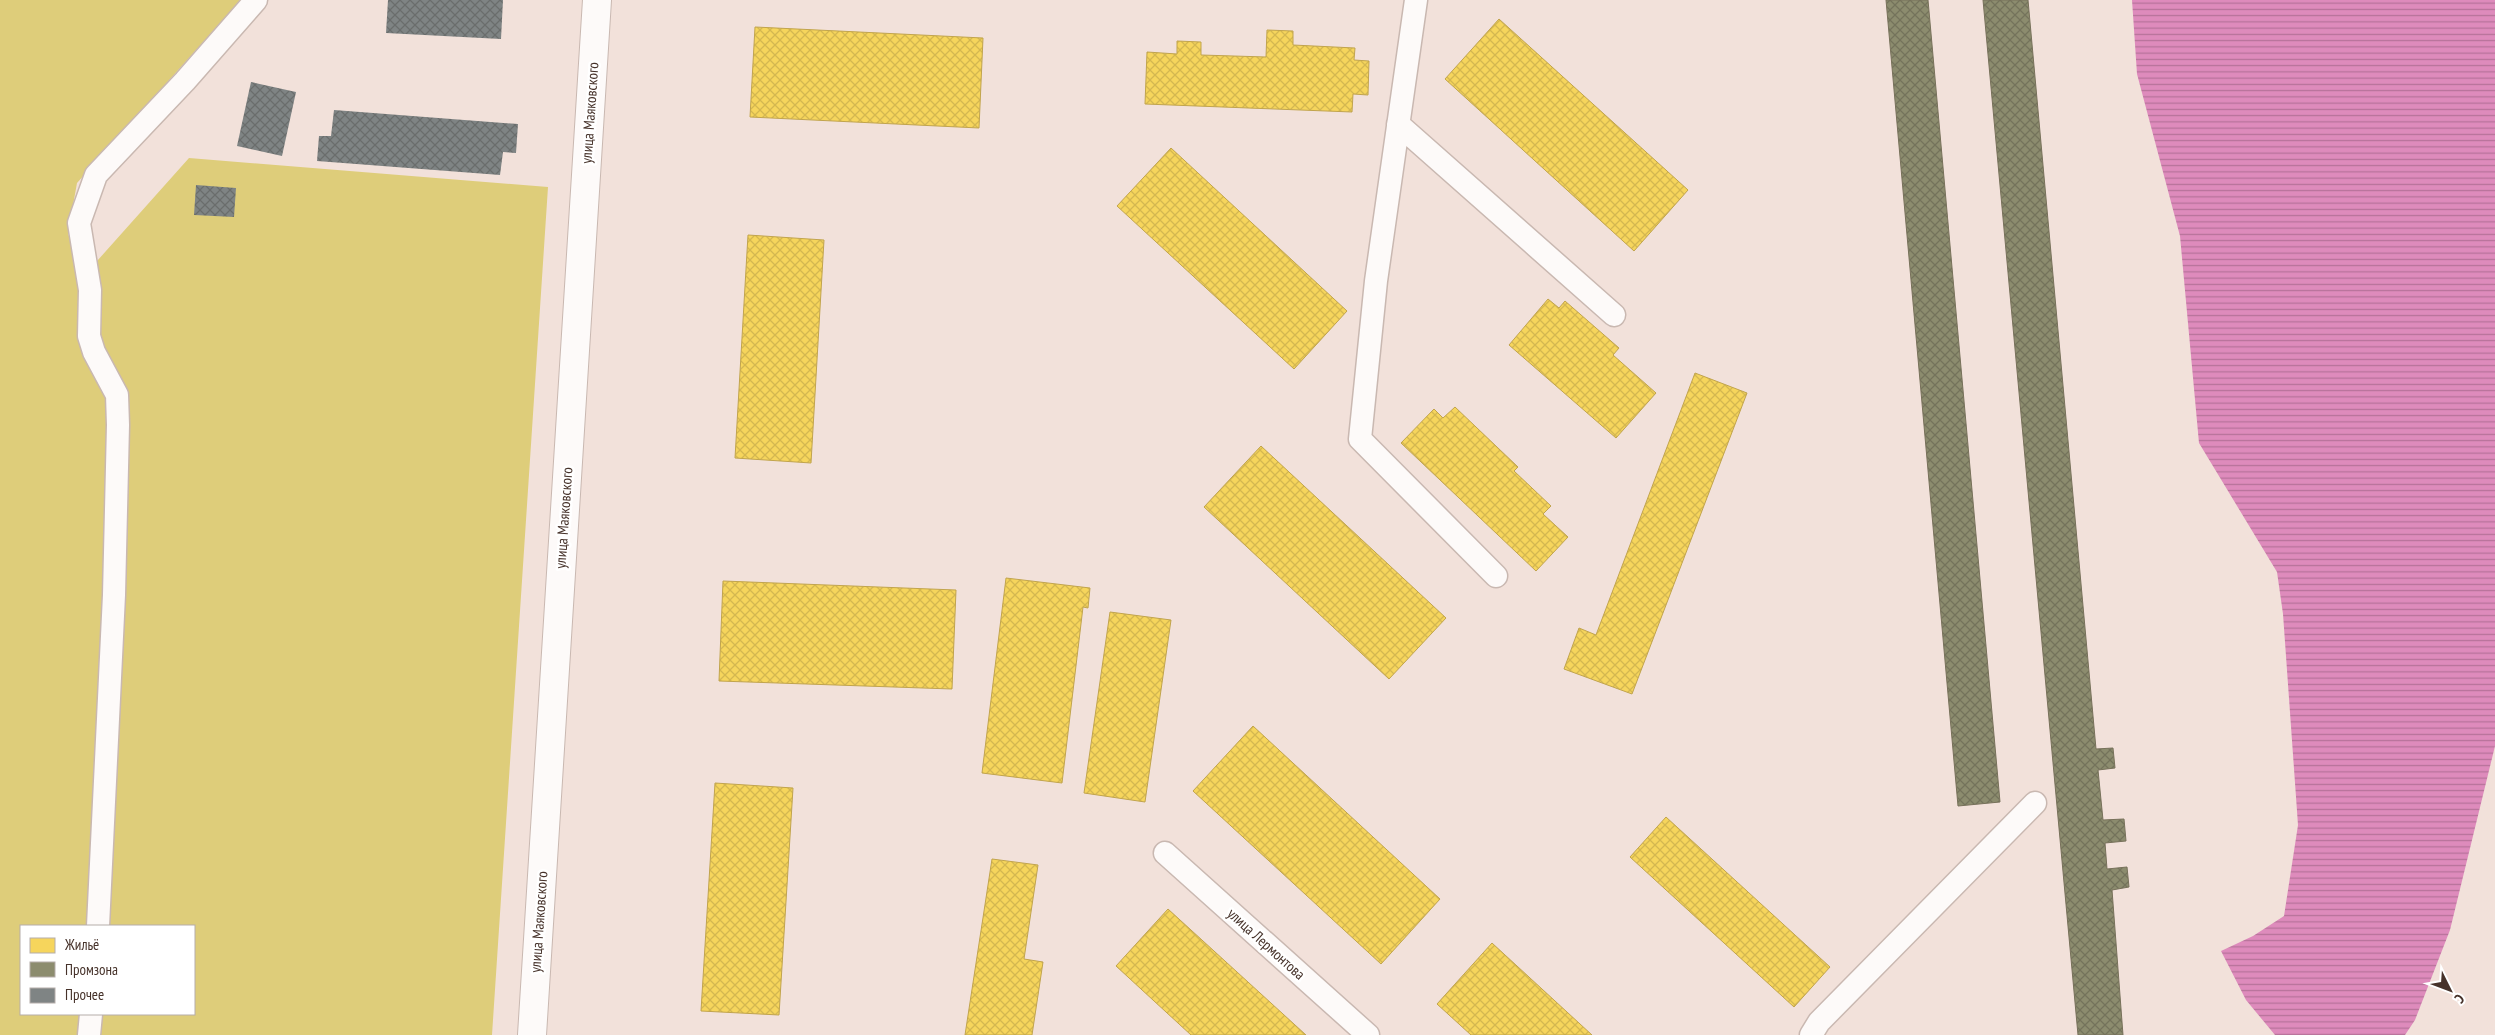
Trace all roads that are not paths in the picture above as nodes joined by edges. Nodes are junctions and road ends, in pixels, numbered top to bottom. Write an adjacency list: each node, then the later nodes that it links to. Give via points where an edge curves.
1 (256, 0): 9 (lane, via 96,175 79,223 90,290 89,336 117,395 118,425 114,596)
2 (597, 0): 12 (street, улица Маяковского)
3 (1416, 0): 4 (lane)
4 (1398, 124): 5 (lane); 6 (lane, via 1376,281 1360,439)
5 (1614, 315)
6 (1496, 576)
7 (2034, 803): 14 (lane, via 1819,1022)
8 (1165, 853): 13 (lane, улица Лермонтова)
9 (98, 925)
10 (90, 1015): 11 (lane)
11 (89, 1035)
12 (532, 1035)
13 (1368, 1035)
14 (1812, 1035)

